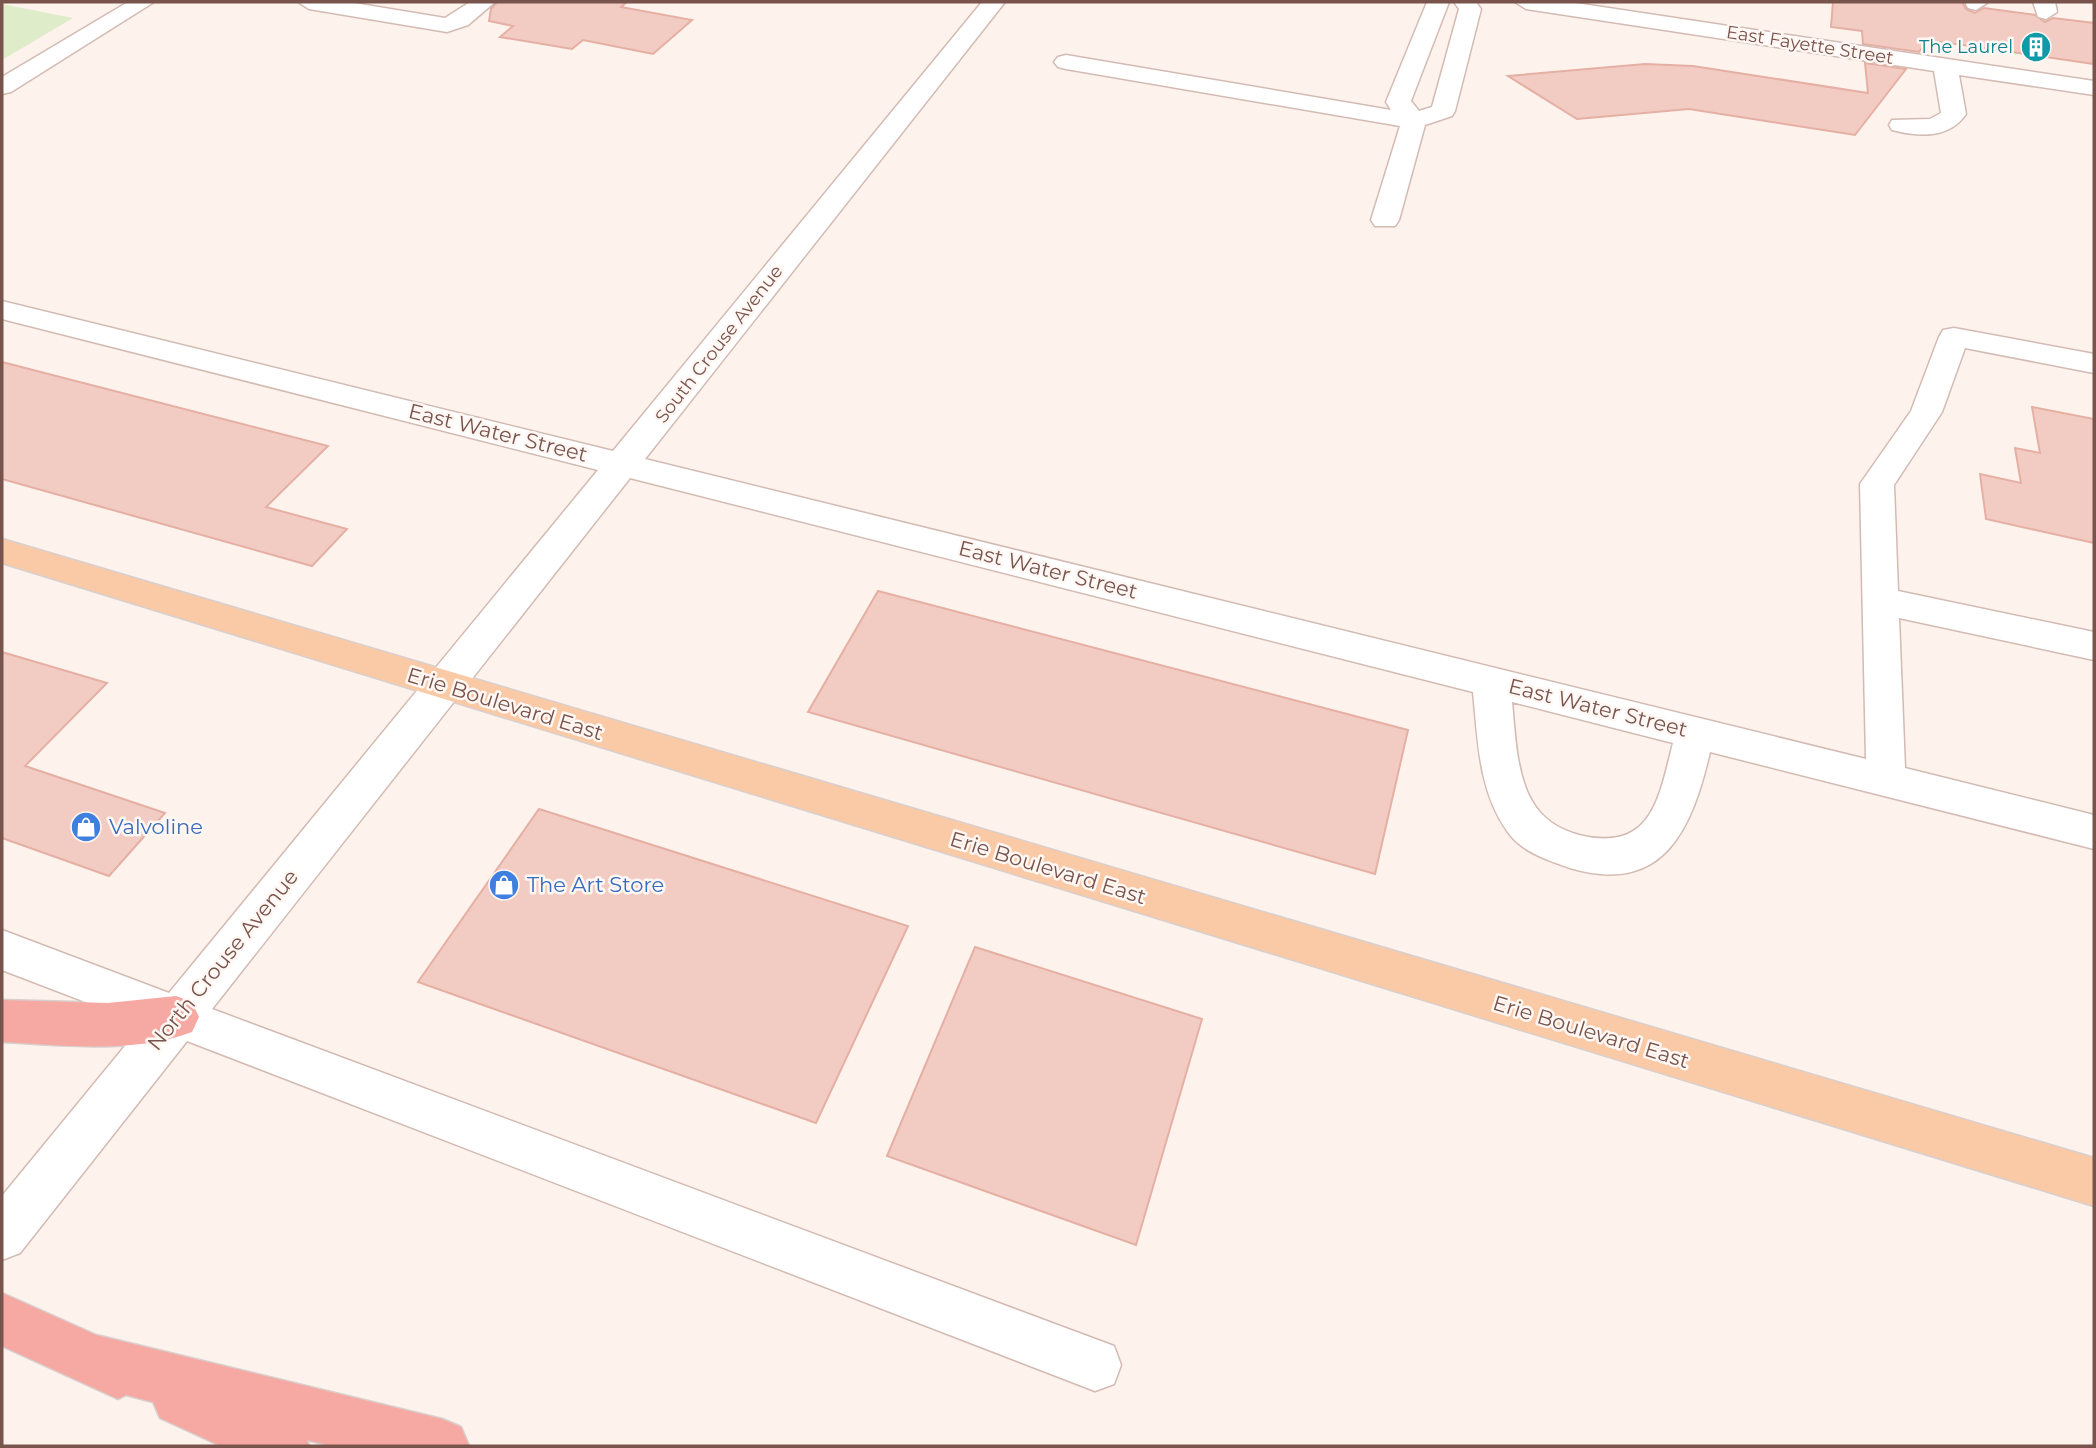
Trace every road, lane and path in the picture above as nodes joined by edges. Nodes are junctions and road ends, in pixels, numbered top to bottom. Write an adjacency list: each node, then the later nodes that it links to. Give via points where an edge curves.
1 (143, 2): 10 (street)
2 (309, 2): 3 (street, via 447,24)
3 (484, 2)
4 (994, 2): 17 (street, South Crouse Avenue)
5 (1438, 2): 12 (street, via 1398,102)
6 (1465, 2): 12 (street, via 1470,9 1443,111)
7 (1526, 2): 9 (street, East Fayette Street)
8 (1066, 62): 12 (street)
9 (1945, 65): 11 (street, East Fayette Street); 13 (street, via 1954,114 1949,121 1938,126)
10 (2, 87)
11 (2094, 88)
12 (1414, 121): 14 (street)
13 (1901, 125)
14 (1385, 220)
15 (2, 310): 17 (street, East Water Street)
16 (2094, 363): 19 (street, via 1954,337 1926,412 1877,484)
17 (624, 464): 21 (street, East Water Street); 22 (street, South Crouse Avenue)
18 (2, 551): 22 (main road, Erie Boulevard East)
19 (1880, 601): 20 (street); 24 (street)
20 (2094, 646)
21 (1490, 681): 23 (street, East Water Street); 23 (street, via 1506,789 1521,820 1553,846 1564,849 1609,860 1625,859 1661,834 1676,806)
22 (444, 686): 27 (street, North Crouse Avenue); 29 (main road, Erie Boulevard East)
23 (1695, 733): 24 (street, East Water Street)
24 (1886, 780): 25 (street, East Water Street)
25 (2094, 832)
26 (2, 950): 27 (street)
27 (176, 1017): 28 (highway, via 108,1024); 30 (street, North Crouse Avenue); 33 (street)
28 (2, 1021)
29 (2094, 1182)
30 (2, 1235)
31 (2, 1319): 32 (highway)
32 (95, 1361): 34 (highway); 35 (highway)
33 (1095, 1365)
34 (282, 1446)
35 (442, 1446)

